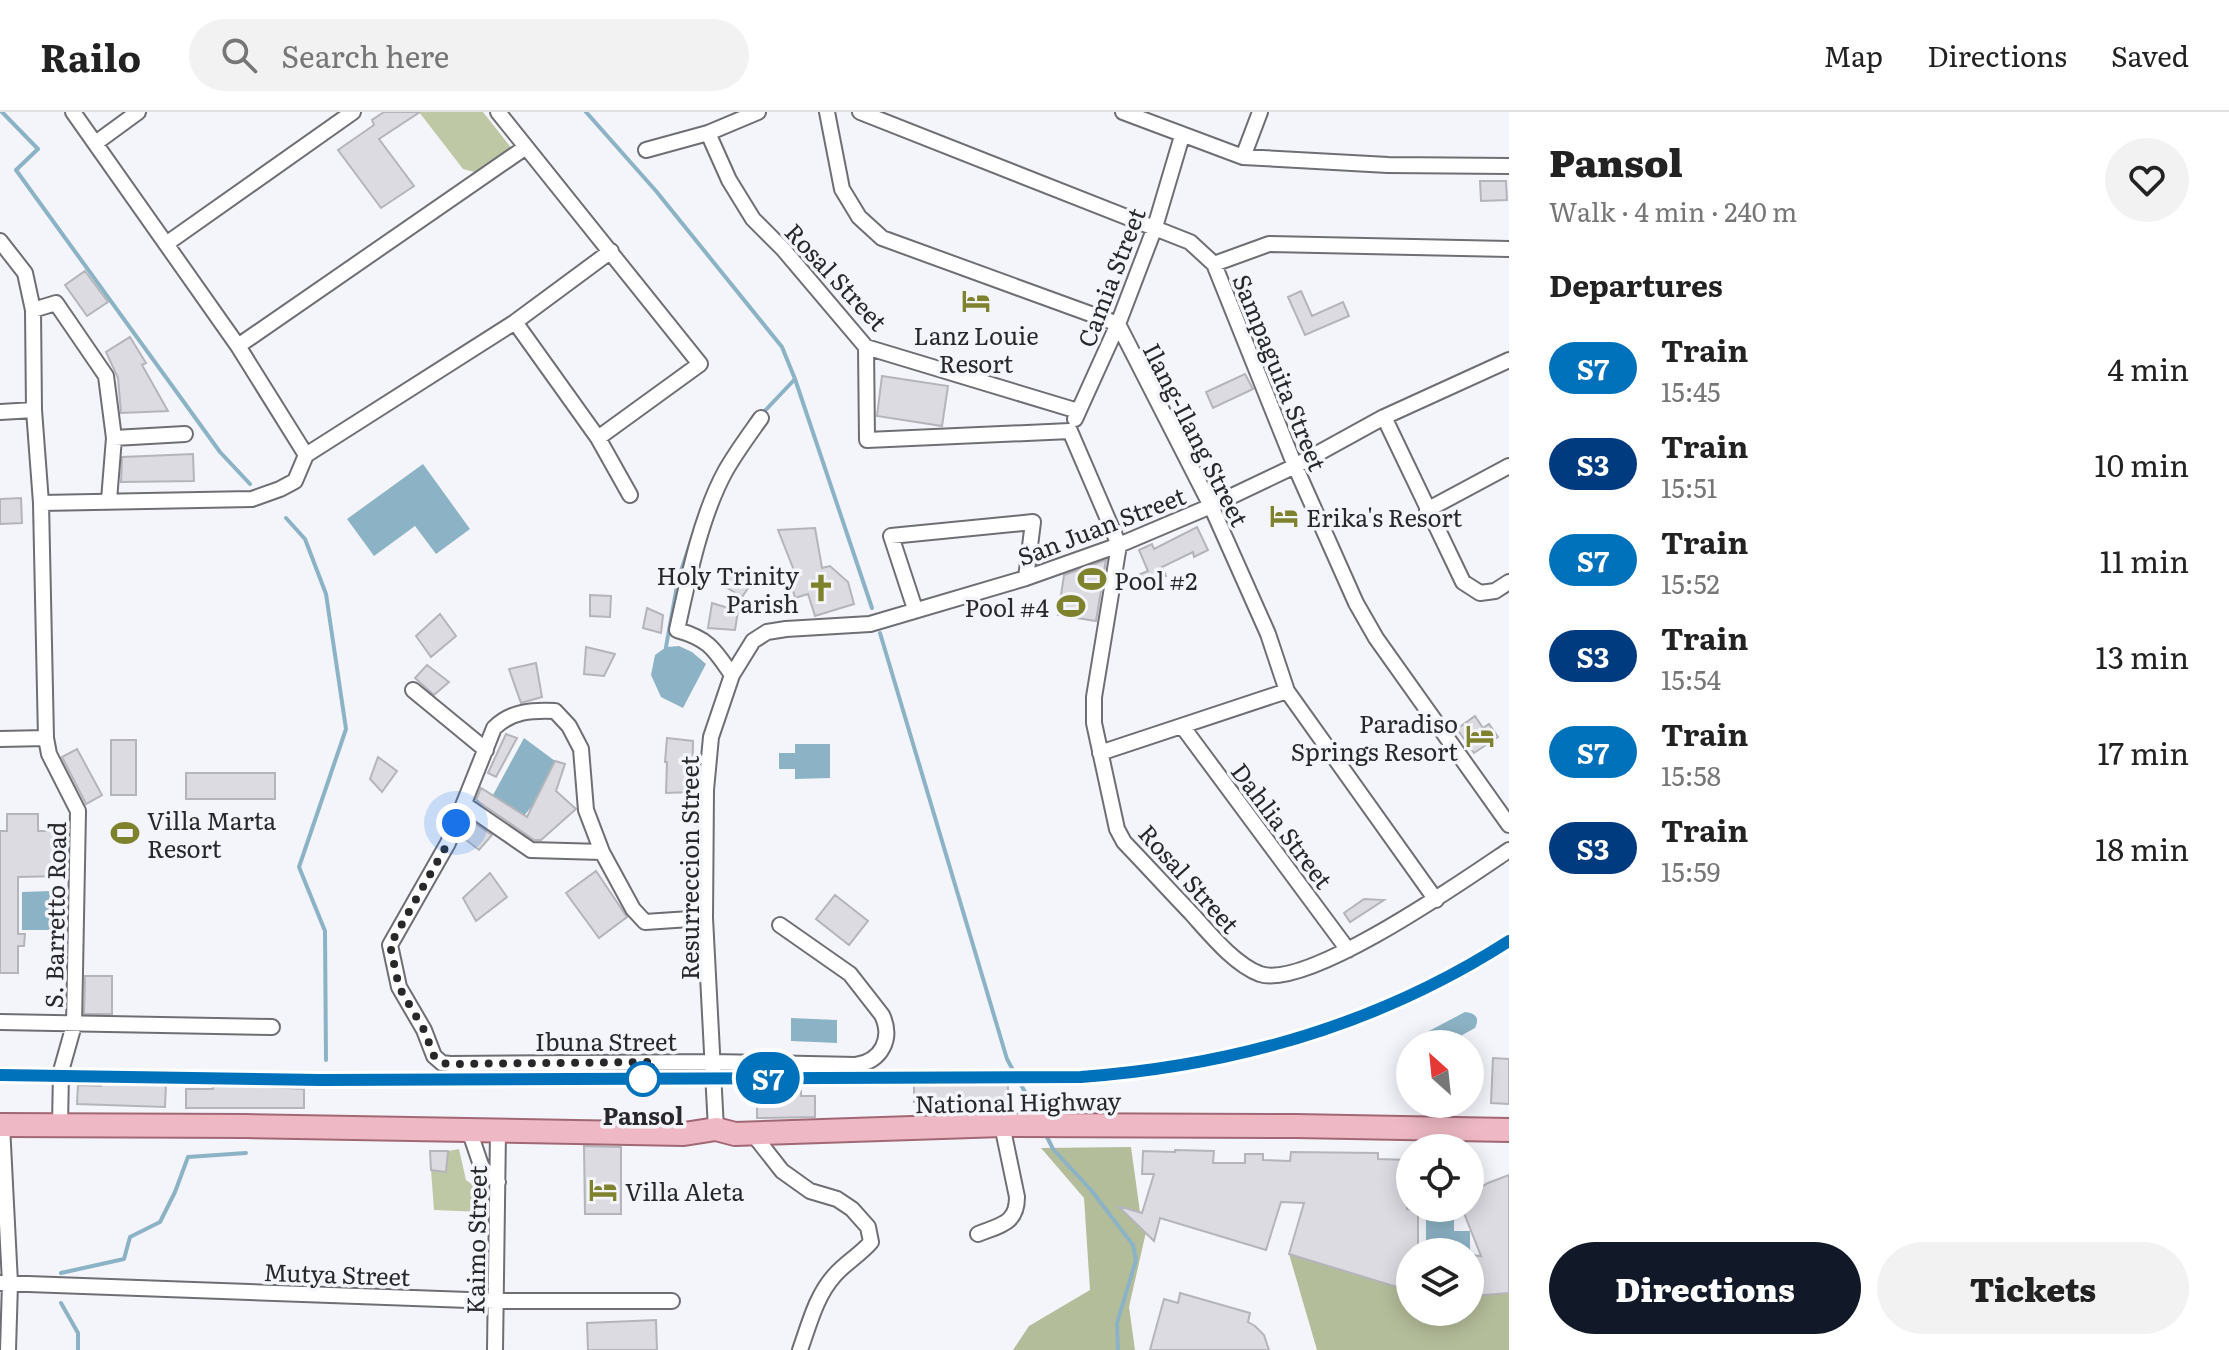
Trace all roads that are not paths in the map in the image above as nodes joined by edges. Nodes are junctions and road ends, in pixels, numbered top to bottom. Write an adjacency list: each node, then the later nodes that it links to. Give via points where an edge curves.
1 (73, 112): 12 (street)
2 (138, 112): 12 (street)
3 (353, 112): 19 (street)
4 (498, 112): 13 (street)
5 (758, 112): 10 (street)
6 (827, 112): 25 (street, Ilang-Ilang Street, via 842,189 859,217 882,238)
7 (860, 112): 17 (street, Sampaguita Street)
8 (1123, 112): 11 (street)
9 (1260, 112): 15 (street)
10 (708, 133): 14 (street); 27 (street, Rosal Street, via 753,219)
11 (1182, 136): 15 (street); 17 (street, Camia Street)
12 (97, 142): 19 (street)
13 (526, 147): 21 (street); 26 (street)
14 (646, 150)
15 (1243, 157): 16 (street)
16 (1509, 166)
17 (1155, 227): 22 (street, Sampaguita Street, via 1190,242); 25 (street, Camia Street)
18 (0, 241): 23 (street, S. Barretto Road, via 25,273)
19 (166, 244): 26 (street)
20 (1509, 249): 22 (street, via 1269,244)
21 (611, 251): 24 (street); 37 (street, via 700,364)
22 (1214, 264): 39 (street, Sampaguita Street)
23 (33, 310): 29 (street, S. Barretto Road); 36 (street, via 56,303 106,376)
24 (515, 322): 37 (street); 38 (street)
25 (1118, 324): 30 (street, Camia Street); 44 (street, Ilang-Ilang Street)
26 (238, 346): 38 (street)
27 (866, 347): 30 (street, Rosal Street); 34 (street, via 867,440)
28 (1509, 360): 32 (street, San Juan Street)
29 (34, 410): 31 (street); 43 (street, S. Barretto Road)
30 (1078, 411): 34 (street, Camia Street)
31 (0, 412)
32 (1384, 417): 39 (street, San Juan Street); 45 (street)
33 (761, 418): 51 (street, via 713,497 677,630 713,646)
34 (1070, 431): 46 (street)
35 (185, 434): 36 (street)
36 (114, 438): 42 (street)
37 (598, 438): 41 (street)
38 (306, 455): 42 (street, via 295,481 252,499)
39 (1295, 466): 44 (street, San Juan Street); 60 (street, Sampaguita Street, via 1376,638)
40 (1509, 466): 45 (street)
41 (630, 495)
42 (109, 500): 43 (street)
43 (41, 503): 55 (street, S. Barretto Road)
44 (1211, 506): 46 (street, San Juan Street); 53 (street, Ilang-Ilang Street, via 1268,634)
45 (1427, 510): 48 (street, via 1463,582 1480,593)
46 (1119, 545): 47 (street, San Juan Street); 58 (street, Rosal Street, via 1094,697)
47 (1026, 578): 49 (street, San Juan Street); 49 (street, via 1033,522 891,536)
48 (1509, 582)
49 (915, 609): 50 (street, San Juan Street)
50 (870, 624): 51 (street, Resurreccion Street, via 767,632 753,641)
51 (732, 675): 64 (street, Resurreccion Street, via 711,737)
52 (413, 690): 57 (street)
53 (1287, 691): 54 (street); 63 (street, Ilang-Ilang Street)
54 (1182, 726): 58 (street); 66 (street, Dahlia Street)
55 (46, 738): 56 (street); 68 (street, S. Barretto Road, via 78,811)
56 (0, 739)
57 (486, 750): 59 (street, Ibuna Street); 62 (street, Ibuna Street, via 494,728 506,719 555,711 581,749 586,810)
58 (1100, 753): 66 (street, Rosal Street, via 1124,842 1229,954 1259,973 1277,976)
59 (464, 804): 62 (street, via 531,850); 70 (street, Ibuna Street, via 390,945 399,987 434,1056 450,1064)
60 (1509, 825)
61 (1509, 850): 63 (street, Rosal Street)
62 (602, 852): 64 (street, via 645,922)
63 (1436, 900): 66 (street, Rosal Street)
64 (705, 918): 70 (street, Resurreccion Street)
65 (780, 925): 70 (street, Ibuna Street, via 850,974 885,1022 884,1046 870,1061 856,1065)
66 (1348, 950)
67 (0, 1022): 68 (street)
68 (74, 1025): 69 (street); 73 (street, S. Barretto Road, via 61,1071)
69 (272, 1027)
70 (713, 1062): 74 (street, Resurreccion Street)
71 (1, 1125): 73 (main road, National Highway); 81 (street)
72 (1012, 1125): 76 (main road, National Highway); 78 (main road, National Highway); 80 (street, via 1017,1209 1011,1219)
73 (60, 1126): 75 (main road, National Highway)
74 (716, 1129): 77 (main road, National Highway, via 684,1134); 78 (main road, National Highway)
75 (469, 1130): 77 (main road, National Highway); 79 (street, via 482,1168)
76 (1509, 1130)
77 (498, 1131): 79 (street, Kaimo Street)
78 (753, 1134): 86 (street, via 782,1171 810,1191 837,1199 868,1227 871,1242 834,1276 814,1308)
79 (498, 1182): 82 (street, Kaimo Street)
80 (978, 1234)
81 (5, 1283): 82 (street, Mutya Street); 84 (street)
82 (496, 1301): 83 (street, Mutya Street); 85 (street, Kaimo Street)
83 (672, 1301)
84 (8, 1350)
85 (495, 1350)
86 (800, 1350)

